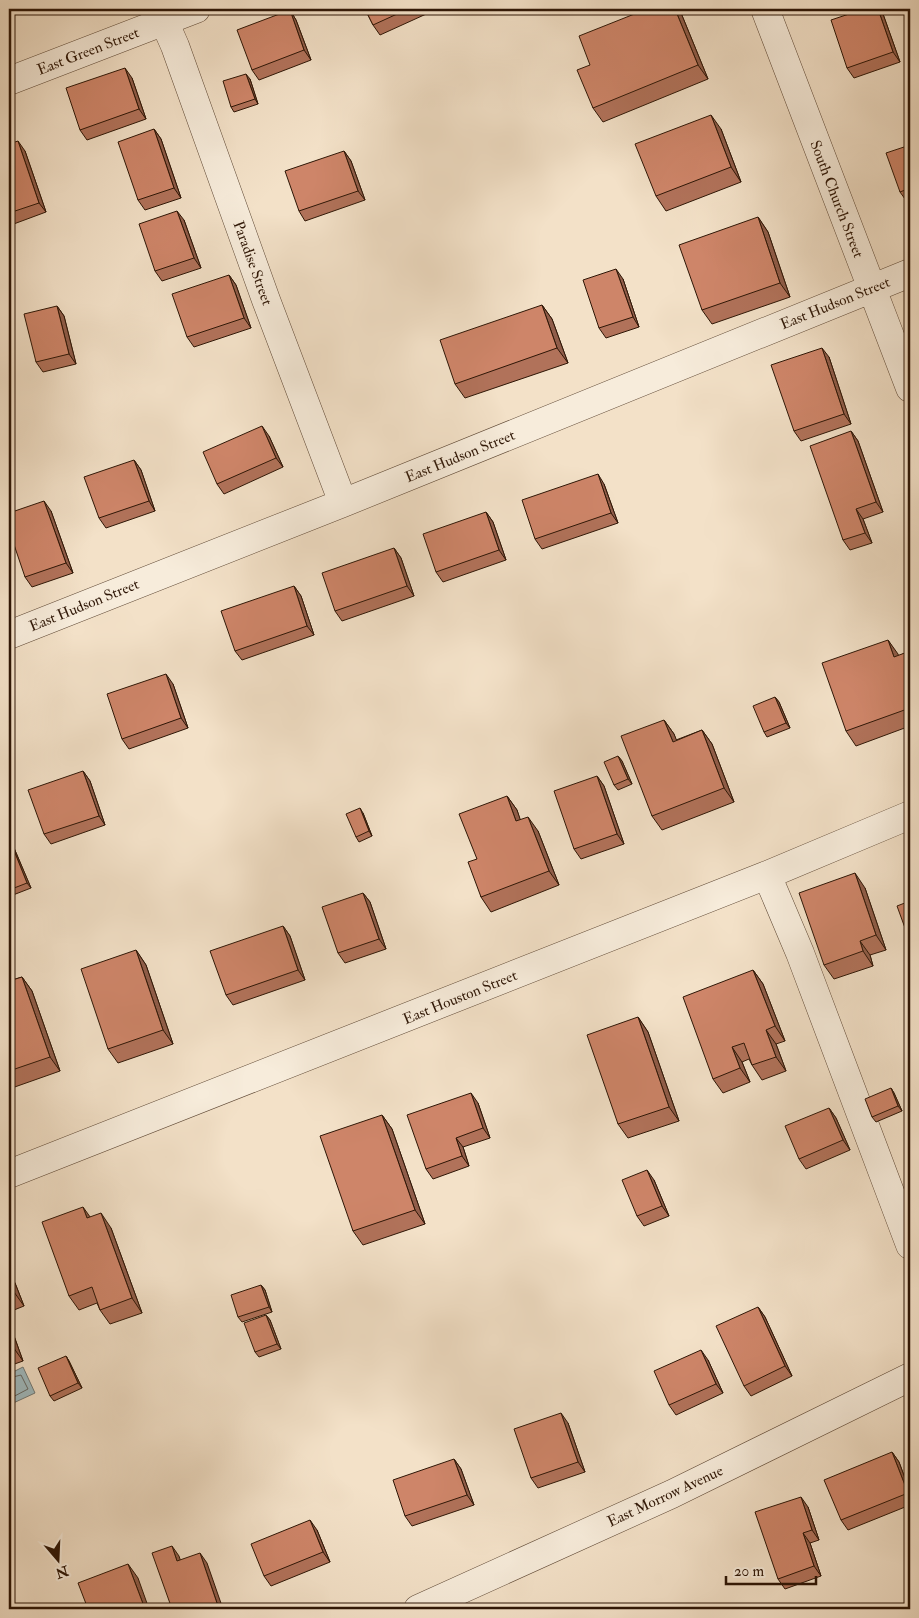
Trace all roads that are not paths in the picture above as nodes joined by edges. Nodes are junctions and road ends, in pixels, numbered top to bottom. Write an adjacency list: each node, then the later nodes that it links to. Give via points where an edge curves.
1 (196, 9): 3 (street, East Green Street)
2 (765, 9): 6 (street, South Church Street)
3 (164, 22): 4 (street, East Green Street); 8 (street, Paradise Street)
4 (9, 81)
5 (910, 273): 6 (street, East Hudson Street)
6 (871, 289): 7 (street, South Church Street); 8 (street, East Hudson Street)
7 (910, 388)
8 (343, 503): 9 (street, East Hudson Street)
9 (9, 635)
10 (910, 815): 11 (street, East Houston Street)
11 (767, 875): 12 (street, East Houston Street); 13 (street, via 800,953)
12 (9, 1174)
13 (910, 1245)
14 (910, 1377): 15 (street, East Morrow Avenue, via 672,1494)
15 (418, 1609)

